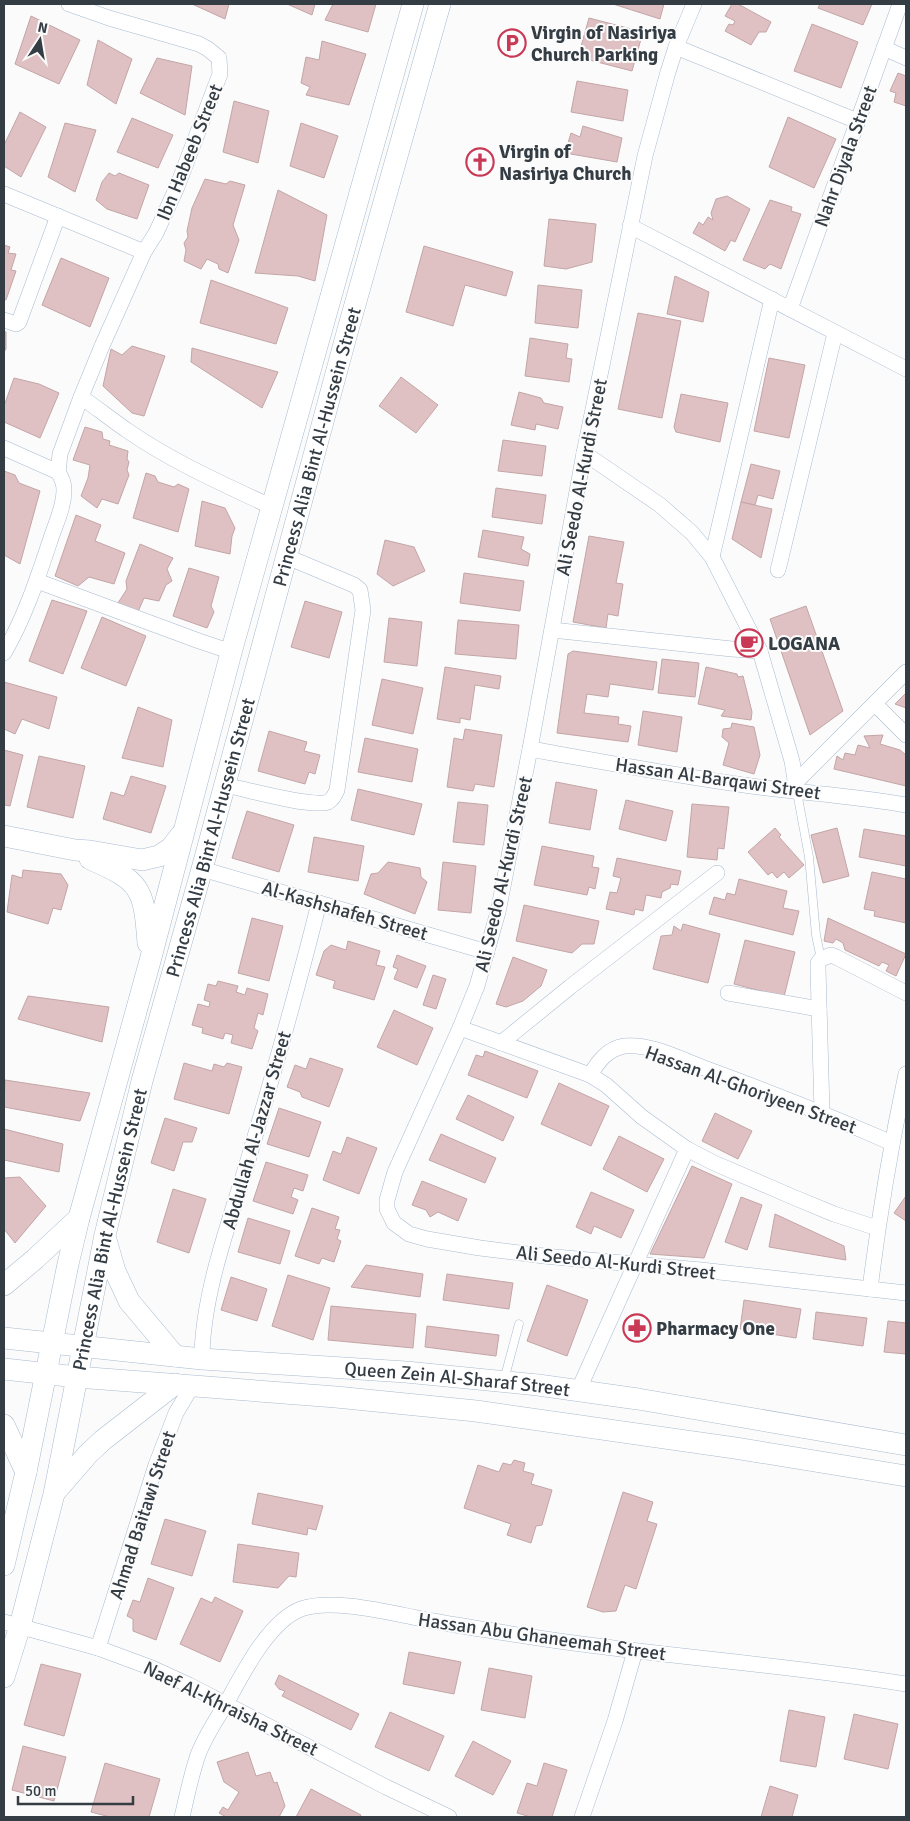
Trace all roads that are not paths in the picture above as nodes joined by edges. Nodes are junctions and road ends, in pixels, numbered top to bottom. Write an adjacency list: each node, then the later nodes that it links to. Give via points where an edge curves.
1 (69, 4): 13 (street, Ibn Habeeb Street, via 199,44 218,58 220,74 204,119 166,213)
2 (413, 4): 23 (main road, Princess Alia Bint Al-Hussein Street)
3 (440, 4): 24 (main road, Princess Alia Bint Al-Hussein Street)
4 (694, 4): 6 (street, Ali Seedo Al-Kurdi Street)
5 (900, 4): 7 (street, Nahr Diyala Street)
6 (676, 47): 9 (street); 12 (street, Ali Seedo Al-Kurdi Street, via 645,156)
7 (884, 48): 8 (street); 9 (street, Nahr Diyala Street)
8 (906, 58)
9 (857, 121): 15 (street, Nahr Diyala Street)
10 (4, 194): 11 (street)
11 (58, 216): 13 (street); 16 (street, via 19,322)
12 (630, 226): 14 (street); 21 (street, Ali Seedo Al-Kurdi Street)
13 (144, 252): 19 (street, Ibn Habeeb Street)
14 (772, 299): 15 (street); 25 (street)
15 (790, 309): 17 (street)
16 (4, 320)
17 (835, 333): 18 (street); 26 (street)
18 (906, 369)
19 (81, 396): 22 (street, Ibn Habeeb Street, via 60,454); 23 (street, via 155,448)
20 (4, 448): 22 (street)
21 (584, 453): 25 (street, via 660,505); 28 (street, Ali Seedo Al-Kurdi Street)
22 (58, 472): 27 (street, via 63,479 63,504)
23 (272, 506): 29 (main road, Princess Alia Bint Al-Hussein Street)
24 (285, 556): 30 (main road, Princess Alia Bint Al-Hussein Street); 37 (street, via 354,585 363,598 362,627 337,790 329,801 314,803)
25 (712, 556): 31 (street)
26 (778, 570)
27 (37, 581): 29 (street, via 223,649); 32 (street)
28 (552, 630): 31 (street); 36 (street, Ali Seedo Al-Kurdi Street)
29 (233, 644): 30 (main road); 40 (main road, Princess Alia Bint Al-Hussein Street)
30 (262, 647): 37 (main road, Princess Alia Bint Al-Hussein Street)
31 (760, 651): 38 (street)
32 (4, 653)
33 (906, 672): 34 (street)
34 (875, 704): 35 (street); 38 (street)
35 (906, 735)
36 (530, 749): 38 (street, Hassan Al-Barqawi Street, via 712,780); 46 (street, Ali Seedo Al-Kurdi Street)
37 (225, 784): 43 (main road, Princess Alia Bint Al-Hussein Street)
38 (797, 787): 39 (street, Hassan Al-Barqawi Street); 47 (lane, via 810,857)
39 (906, 805)
40 (181, 835): 42 (main road, via 159,856 142,860); 48 (main road, Princess Alia Bint Al-Hussein Street)
41 (4, 836): 42 (main road)
42 (75, 850): 48 (main road, via 122,873 139,891 147,921)
43 (202, 869): 45 (street, Al-Kashshafeh Street); 61 (main road, Princess Alia Bint Al-Hussein Street, via 142,1081)
44 (717, 873): 53 (street)
45 (319, 903): 46 (street, Al-Kashshafeh Street); 71 (street, Abdullah Al-Jazzar Street, via 220,1256 204,1321)
46 (487, 952): 52 (street, Ali Seedo Al-Kurdi Street)
47 (821, 958): 49 (street, via 831,955); 51 (street, via 818,963)
48 (150, 961): 59 (main road, Princess Alia Bint Al-Hussein Street)
49 (906, 992)
50 (728, 993): 51 (street)
51 (818, 1010): 56 (street)
52 (460, 1028): 53 (street); 62 (street, Ali Seedo Al-Kurdi Street, via 395,1172 387,1209 394,1223 409,1234 427,1239 544,1256)
53 (501, 1043): 55 (street)
54 (906, 1074): 57 (street)
55 (590, 1075): 56 (street, Hassan Al-Ghoriyeen Street, via 600,1060 615,1048 639,1046); 58 (street)
56 (822, 1112): 57 (street, Hassan Al-Ghoriyeen Street)
57 (892, 1143): 60 (street)
58 (688, 1149): 60 (street, via 792,1197); 62 (street)
59 (79, 1218): 63 (main road); 68 (main road, Princess Alia Bint Al-Hussein Street)
60 (877, 1228): 64 (street)
61 (105, 1235): 69 (main road, Princess Alia Bint Al-Hussein Street); 70 (main road, via 115,1272 129,1300)
62 (635, 1264): 64 (street, Ali Seedo Al-Kurdi Street); 77 (street)
63 (4, 1284)
64 (870, 1289): 65 (street, Ali Seedo Al-Kurdi Street)
65 (906, 1293)
66 (520, 1324): 75 (lane)
67 (4, 1338): 68 (main road, Queen Zein Al-Sharaf Street)
68 (53, 1343): 69 (main road, Queen Zein Al-Sharaf Street); 73 (main road, Princess Alia Bint Al-Hussein Street)
69 (83, 1347): 70 (main road, Queen Zein Al-Sharaf Street); 74 (main road, Princess Alia Bint Al-Hussein Street)
70 (175, 1356): 71 (main road, Queen Zein Al-Sharaf Street)
71 (202, 1359): 75 (main road, Queen Zein Al-Sharaf Street)
72 (4, 1370): 73 (main road, Queen Zein Al-Sharaf Street)
73 (47, 1374): 74 (main road, Queen Zein Al-Sharaf Street); 80 (main road, Princess Alia Bint Al-Hussein Street)
74 (77, 1377): 76 (main road, Queen Zein Al-Sharaf Street); 82 (main road, Princess Alia Bint Al-Hussein Street)
75 (503, 1381): 77 (main road, Queen Zein Al-Sharaf Street)
76 (183, 1385): 81 (main road, Queen Zein Al-Sharaf Street, via 476,1411); 82 (main road, via 103,1440); 85 (street, Ahmad Baitawi Street)
77 (578, 1391): 79 (main road, Queen Zein Al-Sharaf Street)
78 (4, 1425): 80 (main road)
79 (906, 1445)
80 (26, 1472): 83 (main road, Princess Alia Bint Al-Hussein Street)
81 (906, 1476)
82 (54, 1494): 84 (main road, Princess Alia Bint Al-Hussein Street)
83 (4, 1565)
84 (12, 1624): 85 (street, Naef Al-Khraisha Street); 87 (main road, Princess Alia Bint Al-Hussein Street)
85 (98, 1648): 89 (street, Naef Al-Khraisha Street, via 152,1668)
86 (635, 1651): 88 (street, Hassan Abu Ghaneemah Street); 89 (street, Hassan Abu Ghaneemah Street, via 368,1610 314,1606 300,1609 277,1626 256,1653); 92 (street)
87 (4, 1677)
88 (906, 1684)
89 (226, 1704): 90 (street, Hassan Abu Ghaneemah Street, via 199,1753); 91 (street, Naef Al-Khraisha Street)
90 (182, 1817)
91 (449, 1817)
92 (582, 1817)

